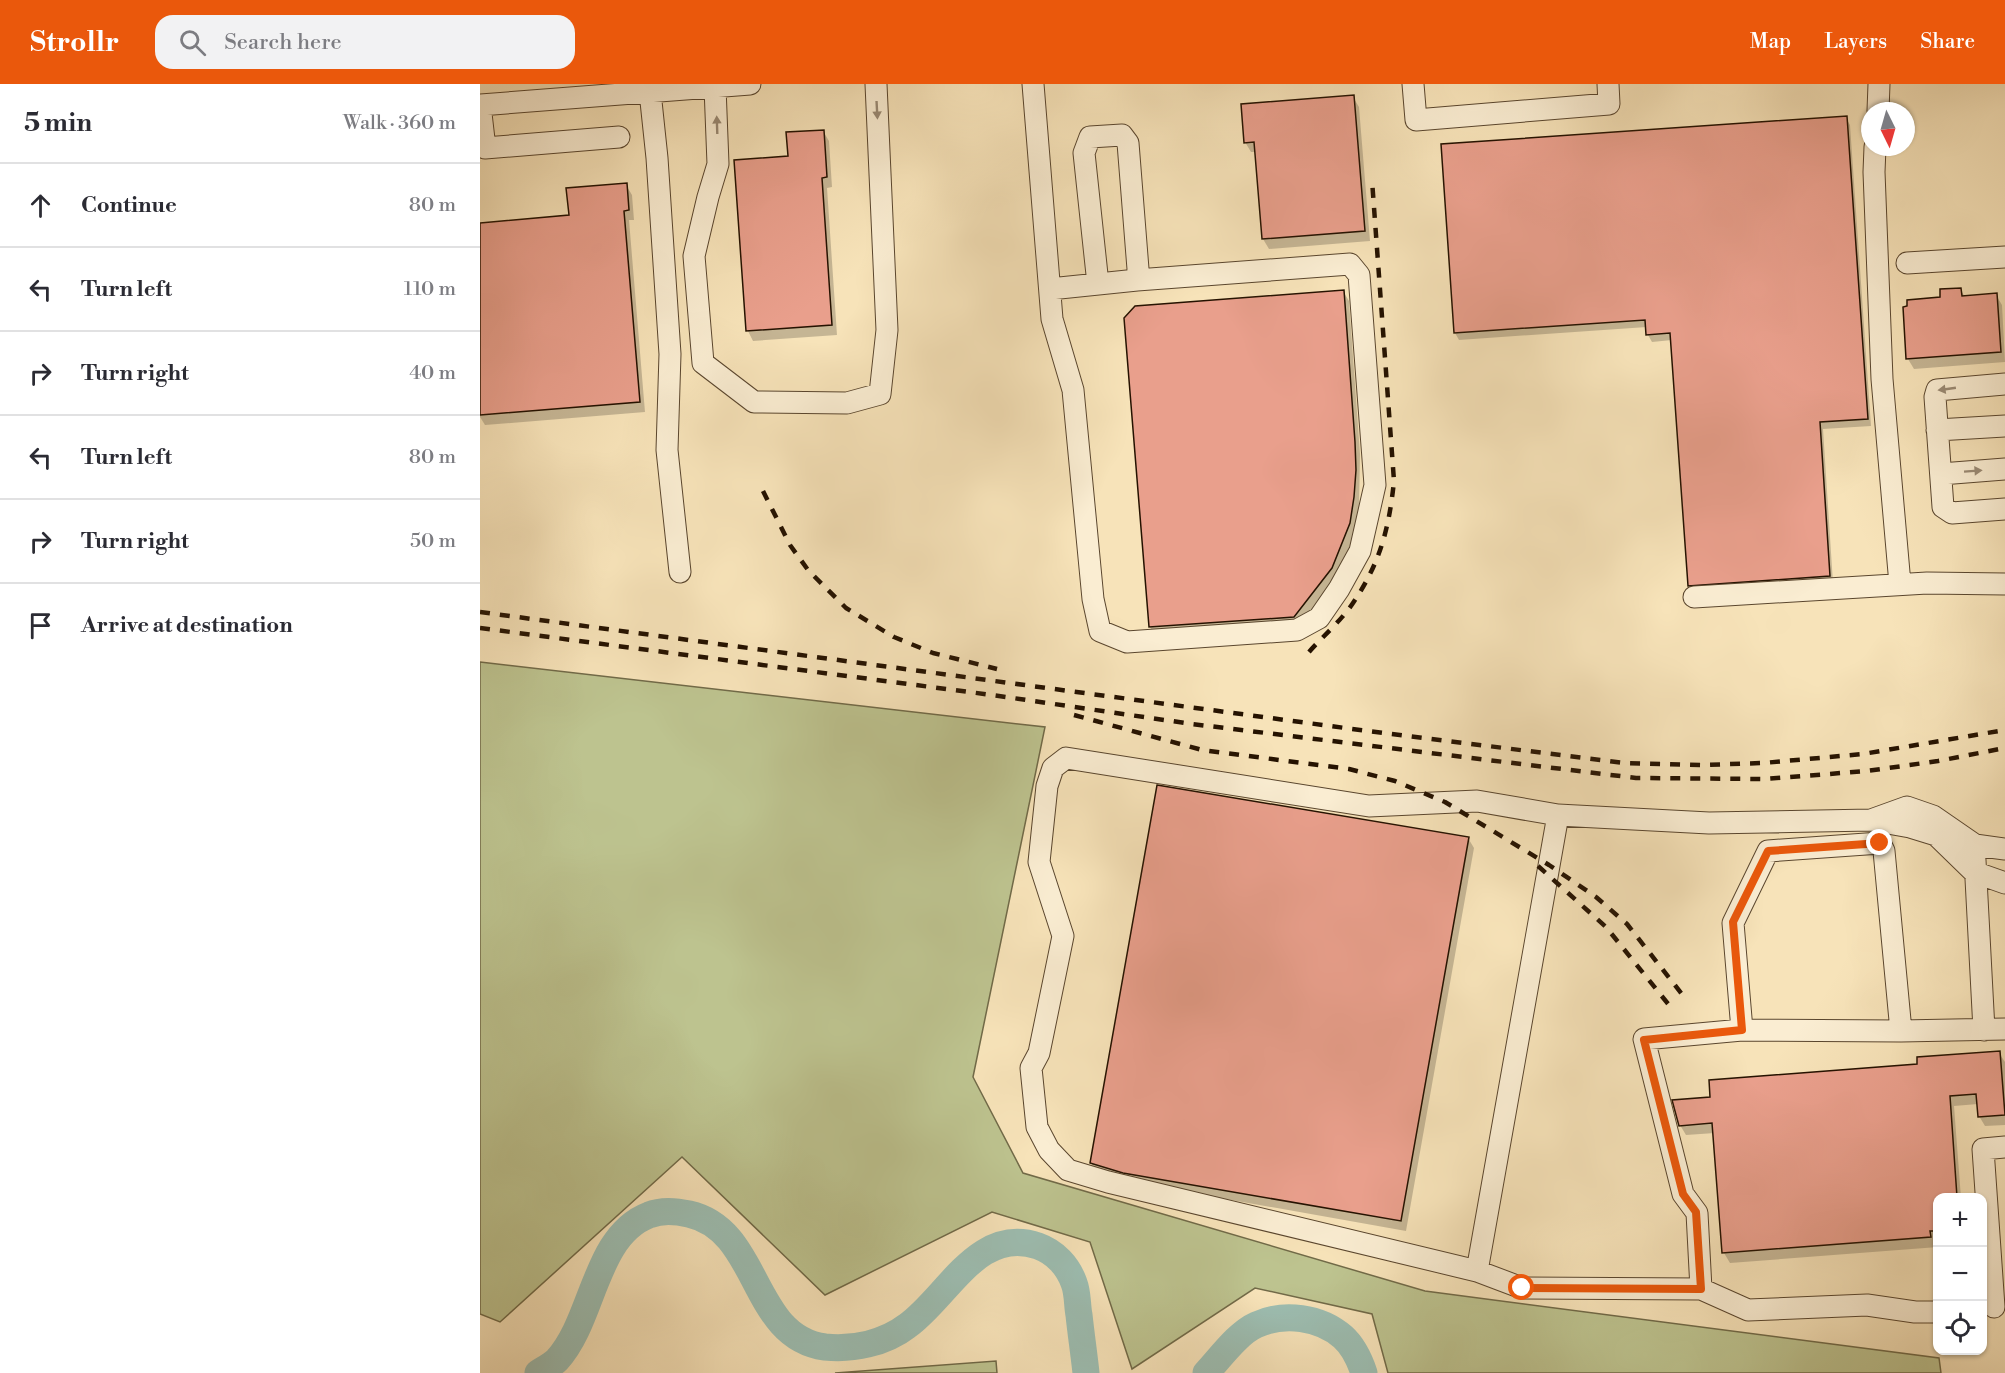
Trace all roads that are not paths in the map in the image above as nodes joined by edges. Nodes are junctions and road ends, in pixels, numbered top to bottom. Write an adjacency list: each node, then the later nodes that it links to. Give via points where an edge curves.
1 (750, 84): 7 (street)
2 (876, 84): 7 (street, one-way to 7, via 887,330 880,394 847,403 754,402 703,363 694,256 718,164)
3 (1033, 84): 17 (street)
4 (1413, 84): 5 (street, via 1416,120 1609,104)
5 (1608, 84)
6 (1879, 84): 9 (street)
7 (704, 86): 8 (street)
8 (650, 92): 10 (street); 24 (street, via 670,354 667,450)
9 (1878, 102)
10 (480, 105): 11 (street, via 485,148)
11 (619, 136)
12 (1875, 156): 25 (street, via 1882,379)
13 (2005, 257): 14 (street)
14 (1907, 263)
15 (1137, 280): 16 (street); 16 (street, via 1128,143 1122,135 1089,137 1084,153); 17 (street, via 1350,264 1359,276 1375,485 1360,551 1340,589 1319,618 1298,630 1127,642 1100,631 1093,599 1073,390 1052,319)
16 (1098, 284): 17 (street)
17 (1050, 289)
18 (2005, 384): 20 (street, one-way to 20, via 1937,390)
19 (2005, 426): 20 (street)
20 (1937, 430): 22 (street)
21 (2005, 469): 22 (street, one-way to 21)
22 (1941, 474): 23 (street, via 1943,507 1952,513)
23 (2005, 509)
24 (680, 572)
25 (1900, 584): 26 (street); 27 (street)
26 (2005, 584)
27 (1694, 597)
28 (1557, 815): 29 (street, via 1709,823); 39 (street); 39 (street, via 1477,801 1370,806 1066,758 1053,768 1047,786 1039,862 1063,936 1039,1053 1031,1068 1037,1127 1049,1150 1068,1170 1108,1182)
29 (1871, 820): 30 (street, via 1907,807 1933,816); 32 (street, via 1936,835)
30 (1975, 845): 31 (street); 32 (street)
31 (2005, 849)
32 (1974, 872): 33 (street); 36 (street)
33 (2005, 883)
34 (2005, 1029): 36 (street)
35 (1742, 1030): 37 (street); 37 (street, via 1733,922 1768,851 1880,843 1884,851); 40 (street, via 1644,1040 1683,1194 1696,1212)
36 (1984, 1030): 37 (street)
37 (1901, 1031)
38 (2005, 1147): 41 (street, via 1983,1149)
39 (1477, 1271): 40 (street, via 1522,1288)
40 (1701, 1289): 42 (street, via 1748,1310 1867,1305)
41 (1994, 1307)
42 (1933, 1312)

